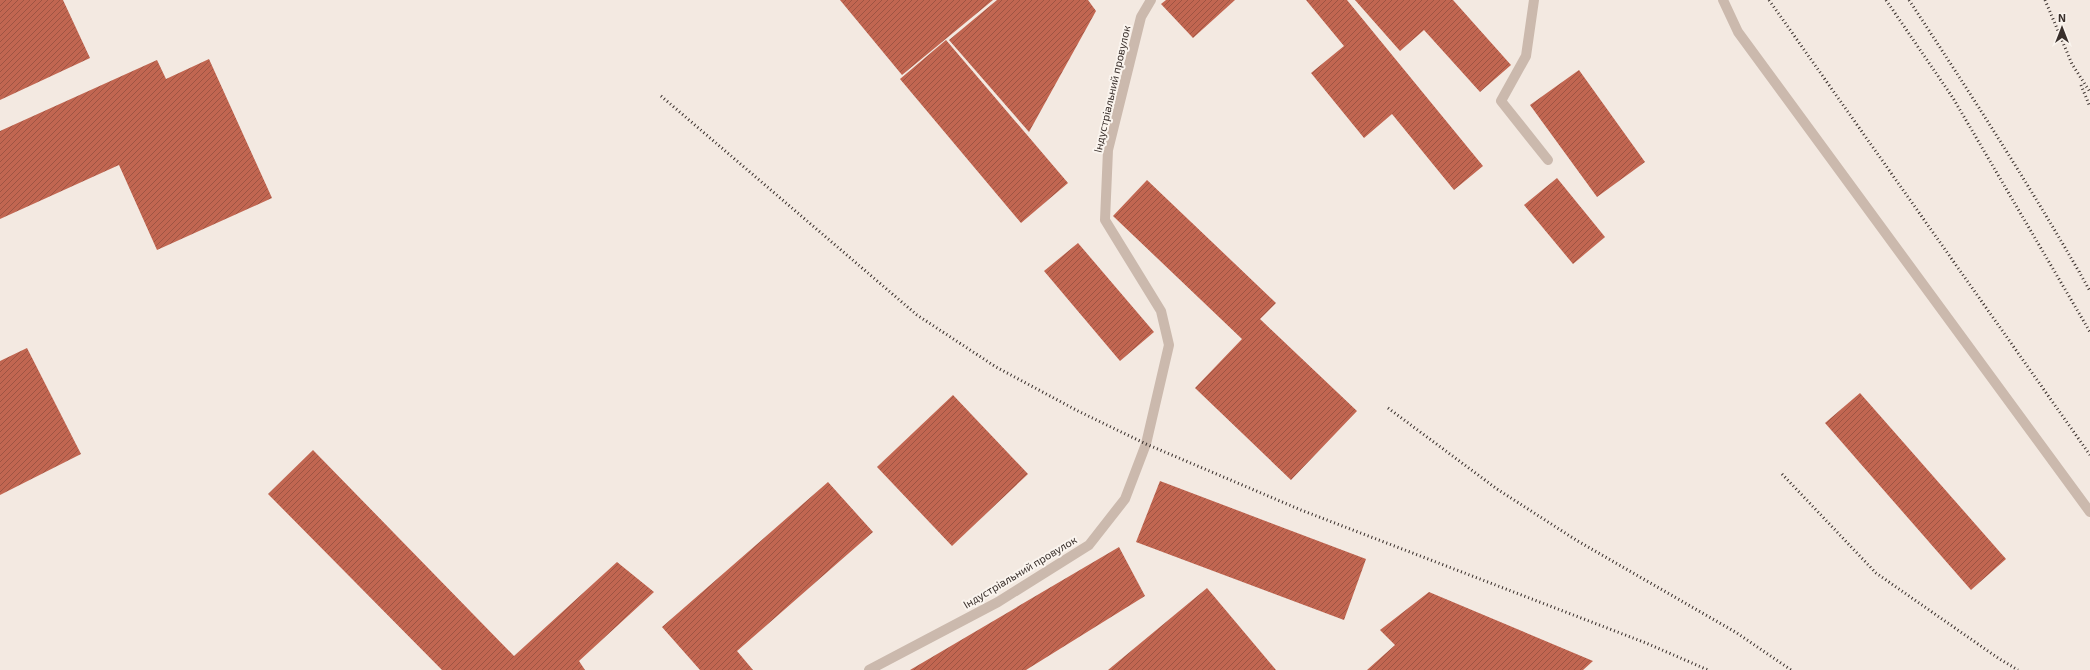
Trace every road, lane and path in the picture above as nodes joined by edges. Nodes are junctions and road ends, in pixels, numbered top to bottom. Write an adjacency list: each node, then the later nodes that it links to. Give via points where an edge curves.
1 (1151, 0): 6 (street, Індустріальний провулок, via 1141,17 1108,150 1105,220 1161,311 1169,345 1146,444 1125,499 1089,545 998,602)
2 (1534, 0): 4 (street, via 1526,56 1501,101)
3 (1723, 0): 5 (street, via 1738,32)
4 (1548, 160)
5 (2090, 512)
6 (869, 670)

